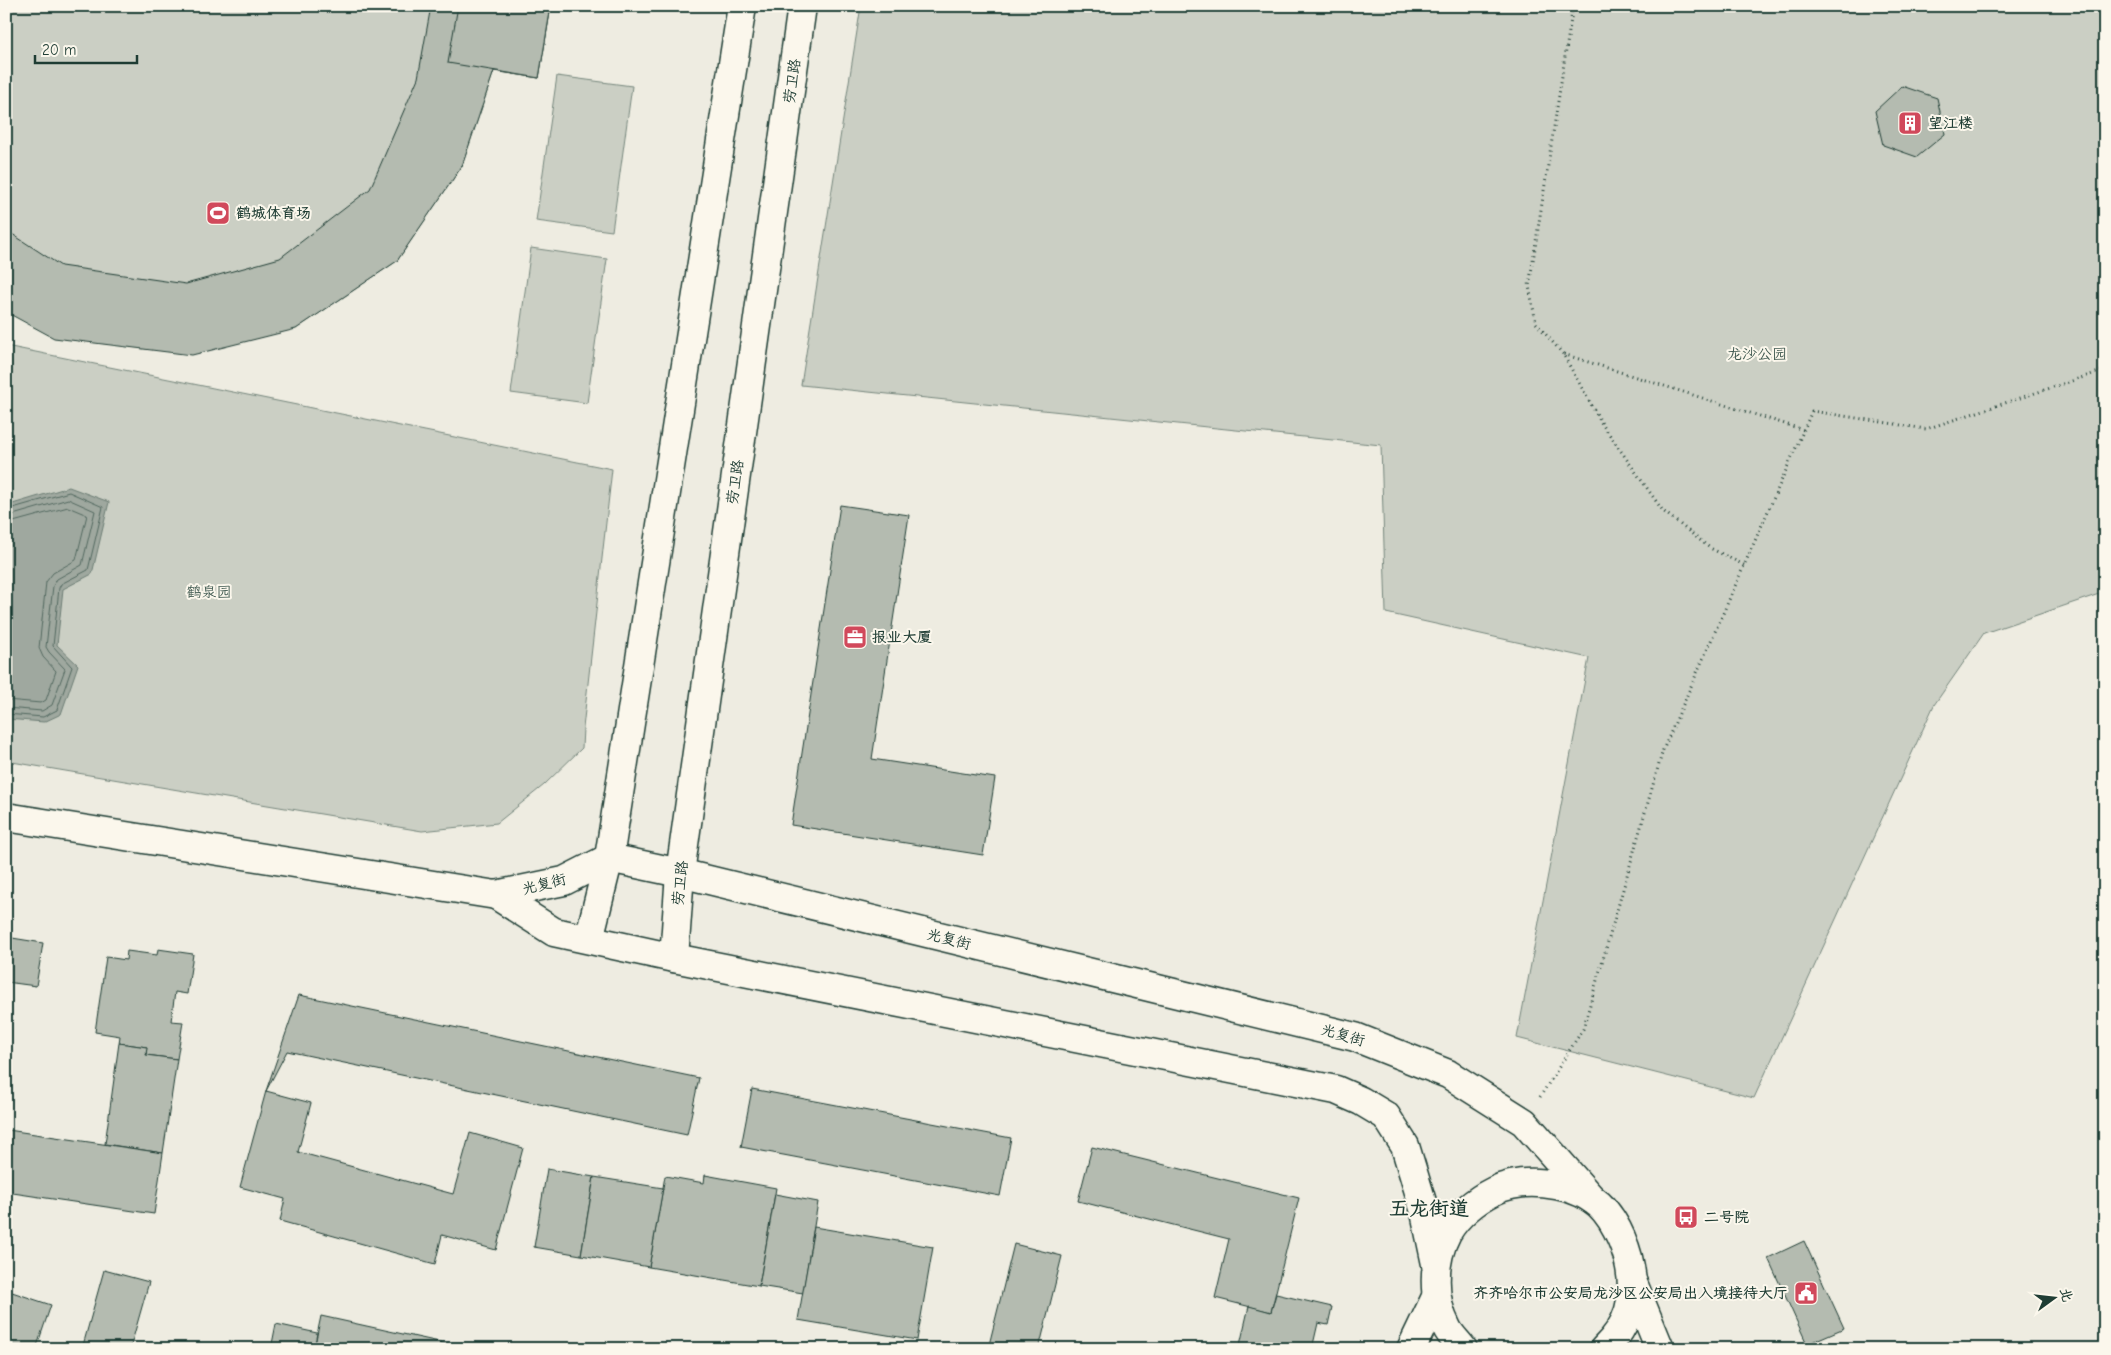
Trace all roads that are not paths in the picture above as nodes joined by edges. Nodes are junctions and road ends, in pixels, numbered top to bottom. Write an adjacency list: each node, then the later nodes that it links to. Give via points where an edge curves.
1 (742, 6): 4 (main road)
2 (802, 6): 5 (main road, 劳卫路)
3 (6, 817): 6 (main road)
4 (609, 858): 5 (main road, 光复街); 6 (main road, 光复街, via 564,881); 7 (main road)
5 (680, 873): 8 (main road, 劳卫路); 9 (main road, 光复街, via 1355,1037 1448,1074 1524,1122)
6 (496, 896): 7 (main road, 光复街, via 554,932)
7 (589, 939): 8 (main road, 光复街)
8 (674, 958): 10 (main road, 光复街, via 1336,1090 1386,1116 1405,1146 1426,1212)
9 (1592, 1199): 10 (main road, via 1560,1185 1528,1182 1496,1190 1468,1207 1447,1233); 11 (main road, 光复街, via 1612,1222 1627,1249)
10 (1436, 1264): 12 (main road)
11 (1632, 1280): 15 (main road, via 1628,1317); 16 (main road)
12 (1436, 1297): 13 (main road); 14 (main road, via 1446,1328)
13 (1411, 1349)
14 (1463, 1349)
15 (1604, 1349)
16 (1660, 1349)

